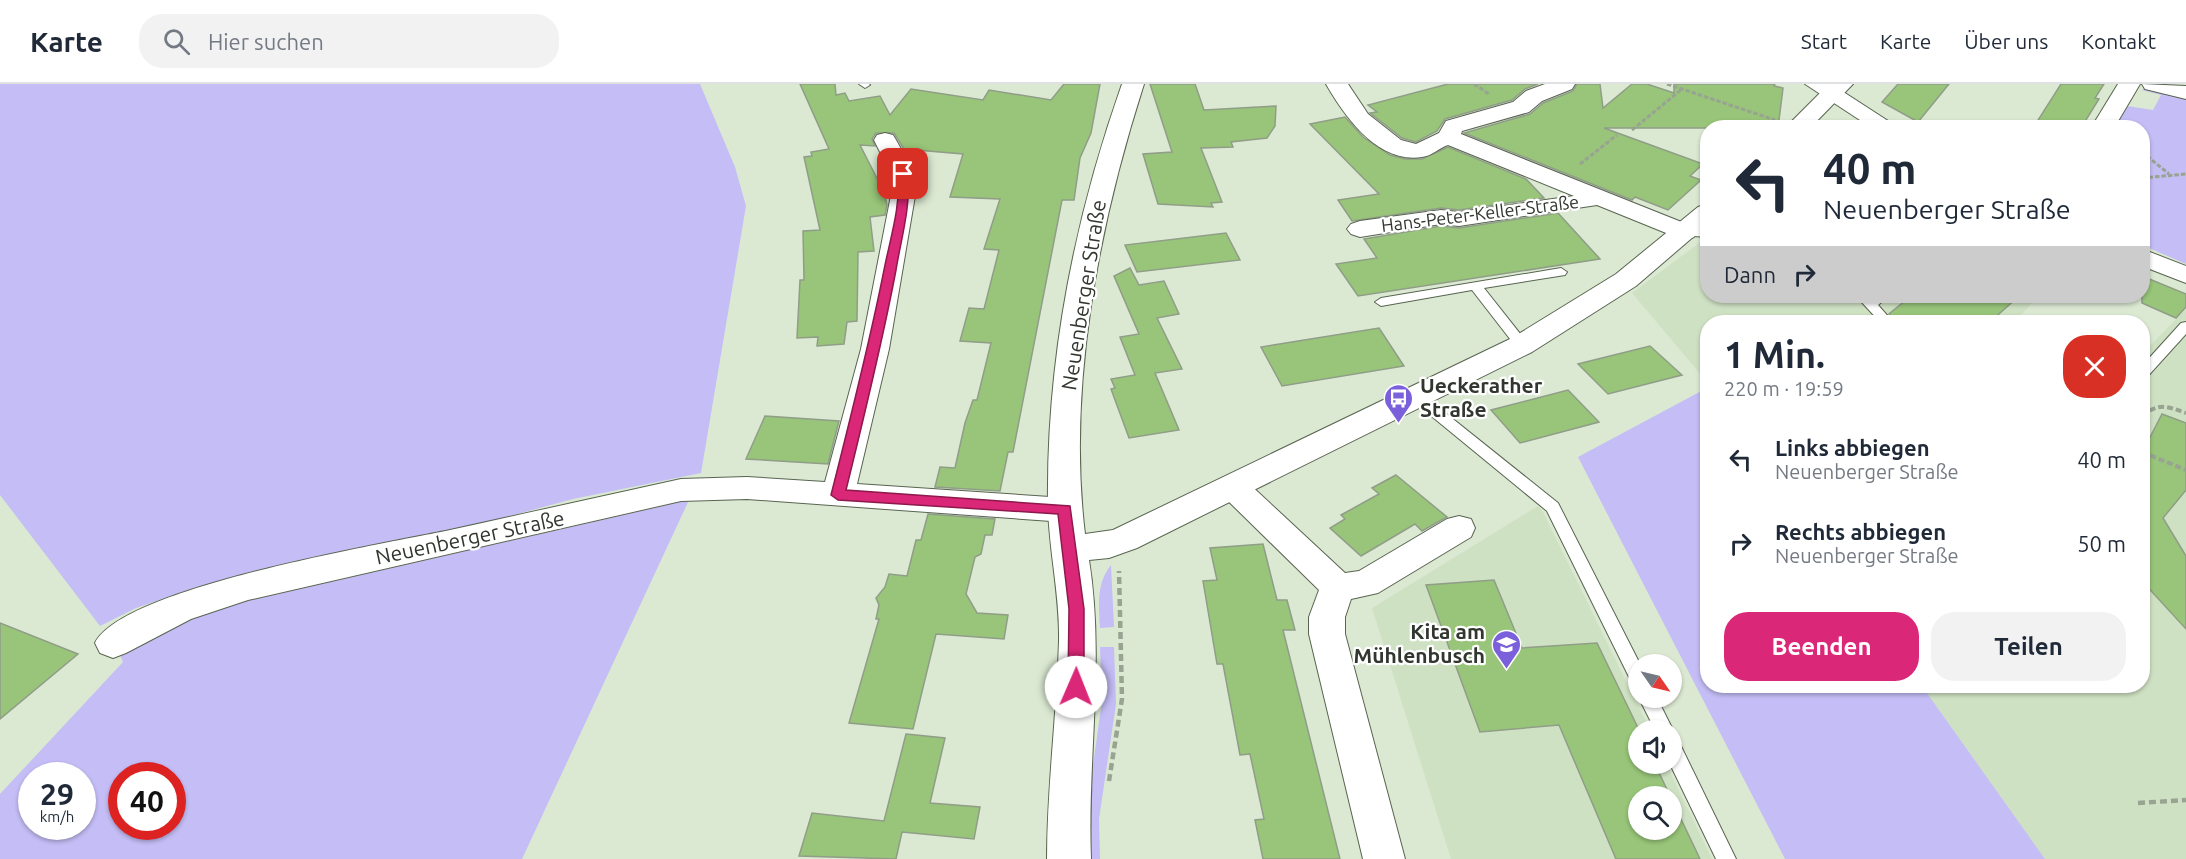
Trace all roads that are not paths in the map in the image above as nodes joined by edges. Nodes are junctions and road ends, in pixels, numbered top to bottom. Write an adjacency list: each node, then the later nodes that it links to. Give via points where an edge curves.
1 (1133, 84): 29 (street, Neuenberger Straße, via 1109,156 1084,274 1064,433)
2 (1337, 84): 11 (street, via 1371,131 1398,146 1420,151)
3 (1564, 84): 11 (street, via 1534,96 1521,107 1454,126)
4 (2129, 84): 10 (street)
5 (2153, 84): 7 (street)
6 (1830, 87): 8 (street); 9 (street)
7 (2186, 93)
8 (1802, 120)
9 (1877, 120)
10 (2107, 120)
11 (1450, 138): 13 (street, Hans-Peter-Keller-Straße)
12 (885, 140): 28 (street, via 903,174 904,190 875,349)
13 (1600, 197): 14 (street, Hans-Peter-Keller-Straße); 15 (street, Hans-Peter-Keller-Straße, via 1481,217 1441,217)
14 (1700, 225): 24 (street, via 1626,280)
15 (1360, 230)
16 (2150, 260): 18 (street)
17 (1561, 272): 19 (lane)
18 (2186, 275)
19 (1475, 286): 20 (lane); 24 (lane)
20 (1381, 302)
21 (1869, 303): 22 (lane)
22 (1880, 315)
23 (2186, 326): 25 (lane)
24 (1522, 345): 26 (street)
25 (2150, 365)
26 (1418, 398): 27 (street); 34 (lane, via 1553,507)
27 (1234, 488): 31 (street, via 1109,545); 32 (street)
28 (838, 495): 29 (street, Neuenberger Straße); 33 (street, Neuenberger Straße, via 747,488 681,490 245,587 172,610)
29 (1065, 510): 31 (street, Neuenberger Straße)
30 (1459, 528): 32 (street, via 1366,584)
31 (1068, 549): 36 (street, Neuenberger Straße, via 1077,609 1067,813)
32 (1338, 587): 37 (street, via 1327,618 1327,634)
33 (113, 643)
34 (1628, 658)
35 (1682, 769): 38 (lane)
36 (1069, 859)
37 (1384, 859)
38 (1726, 859)

